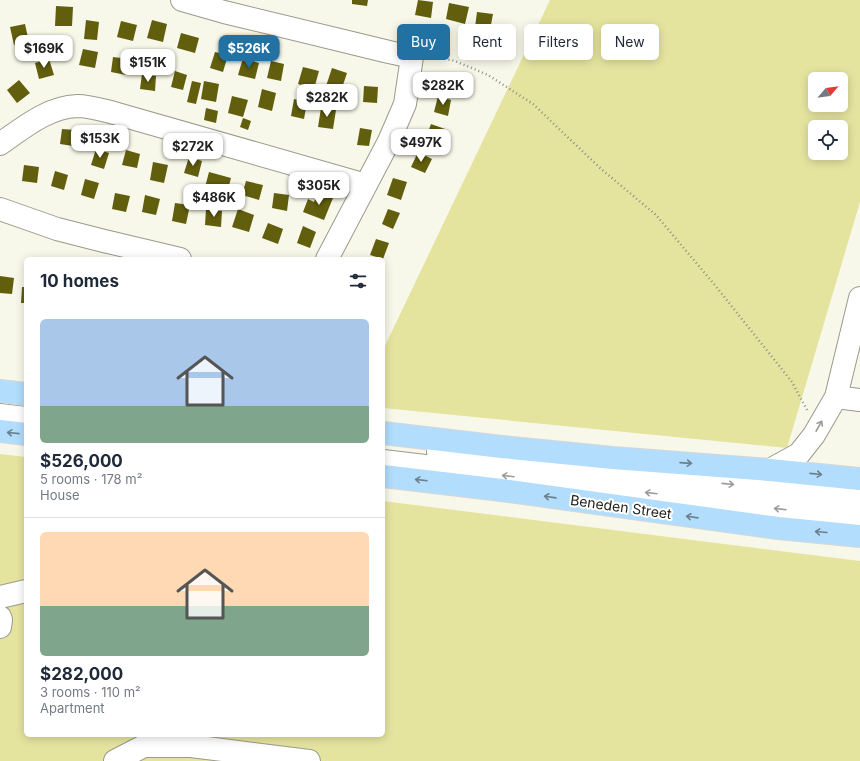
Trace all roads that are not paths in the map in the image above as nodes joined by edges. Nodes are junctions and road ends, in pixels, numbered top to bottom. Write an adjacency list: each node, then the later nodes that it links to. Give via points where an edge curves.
1 (182, 0): 3 (street, via 412,57 405,104)
2 (0, 144): 3 (street, via 47,113 76,106 85,107)
3 (366, 185): 6 (street)
4 (0, 210): 5 (street, via 104,242)
5 (171, 257)
6 (328, 257)
7 (860, 298): 10 (street)
8 (0, 391): 9 (main road)
9 (24, 394)
10 (836, 397): 11 (street); 21 (street, one-way to 10, via 799,454 814,435)
11 (860, 400)
12 (0, 404): 13 (street)
13 (24, 407)
14 (0, 415): 15 (street)
15 (24, 418)
16 (0, 432): 18 (main road, one-way to 16)
17 (385, 433): 21 (main road, one-way to 21, via 613,458)
18 (24, 434)
19 (385, 446): 24 (street, one-way to 24)
20 (385, 461): 25 (street, one-way to 20)
21 (770, 470): 23 (main road, one-way to 23)
22 (385, 476): 26 (main road, Beneden Street, one-way to 22, via 778,528)
23 (860, 479)
24 (860, 498)
25 (860, 518)
26 (860, 536)
27 (24, 591): 28 (street)
28 (0, 597)
29 (0, 617): 30 (street)
30 (0, 627)
31 (115, 761): 32 (street, via 144,746 191,746)
32 (309, 761)

